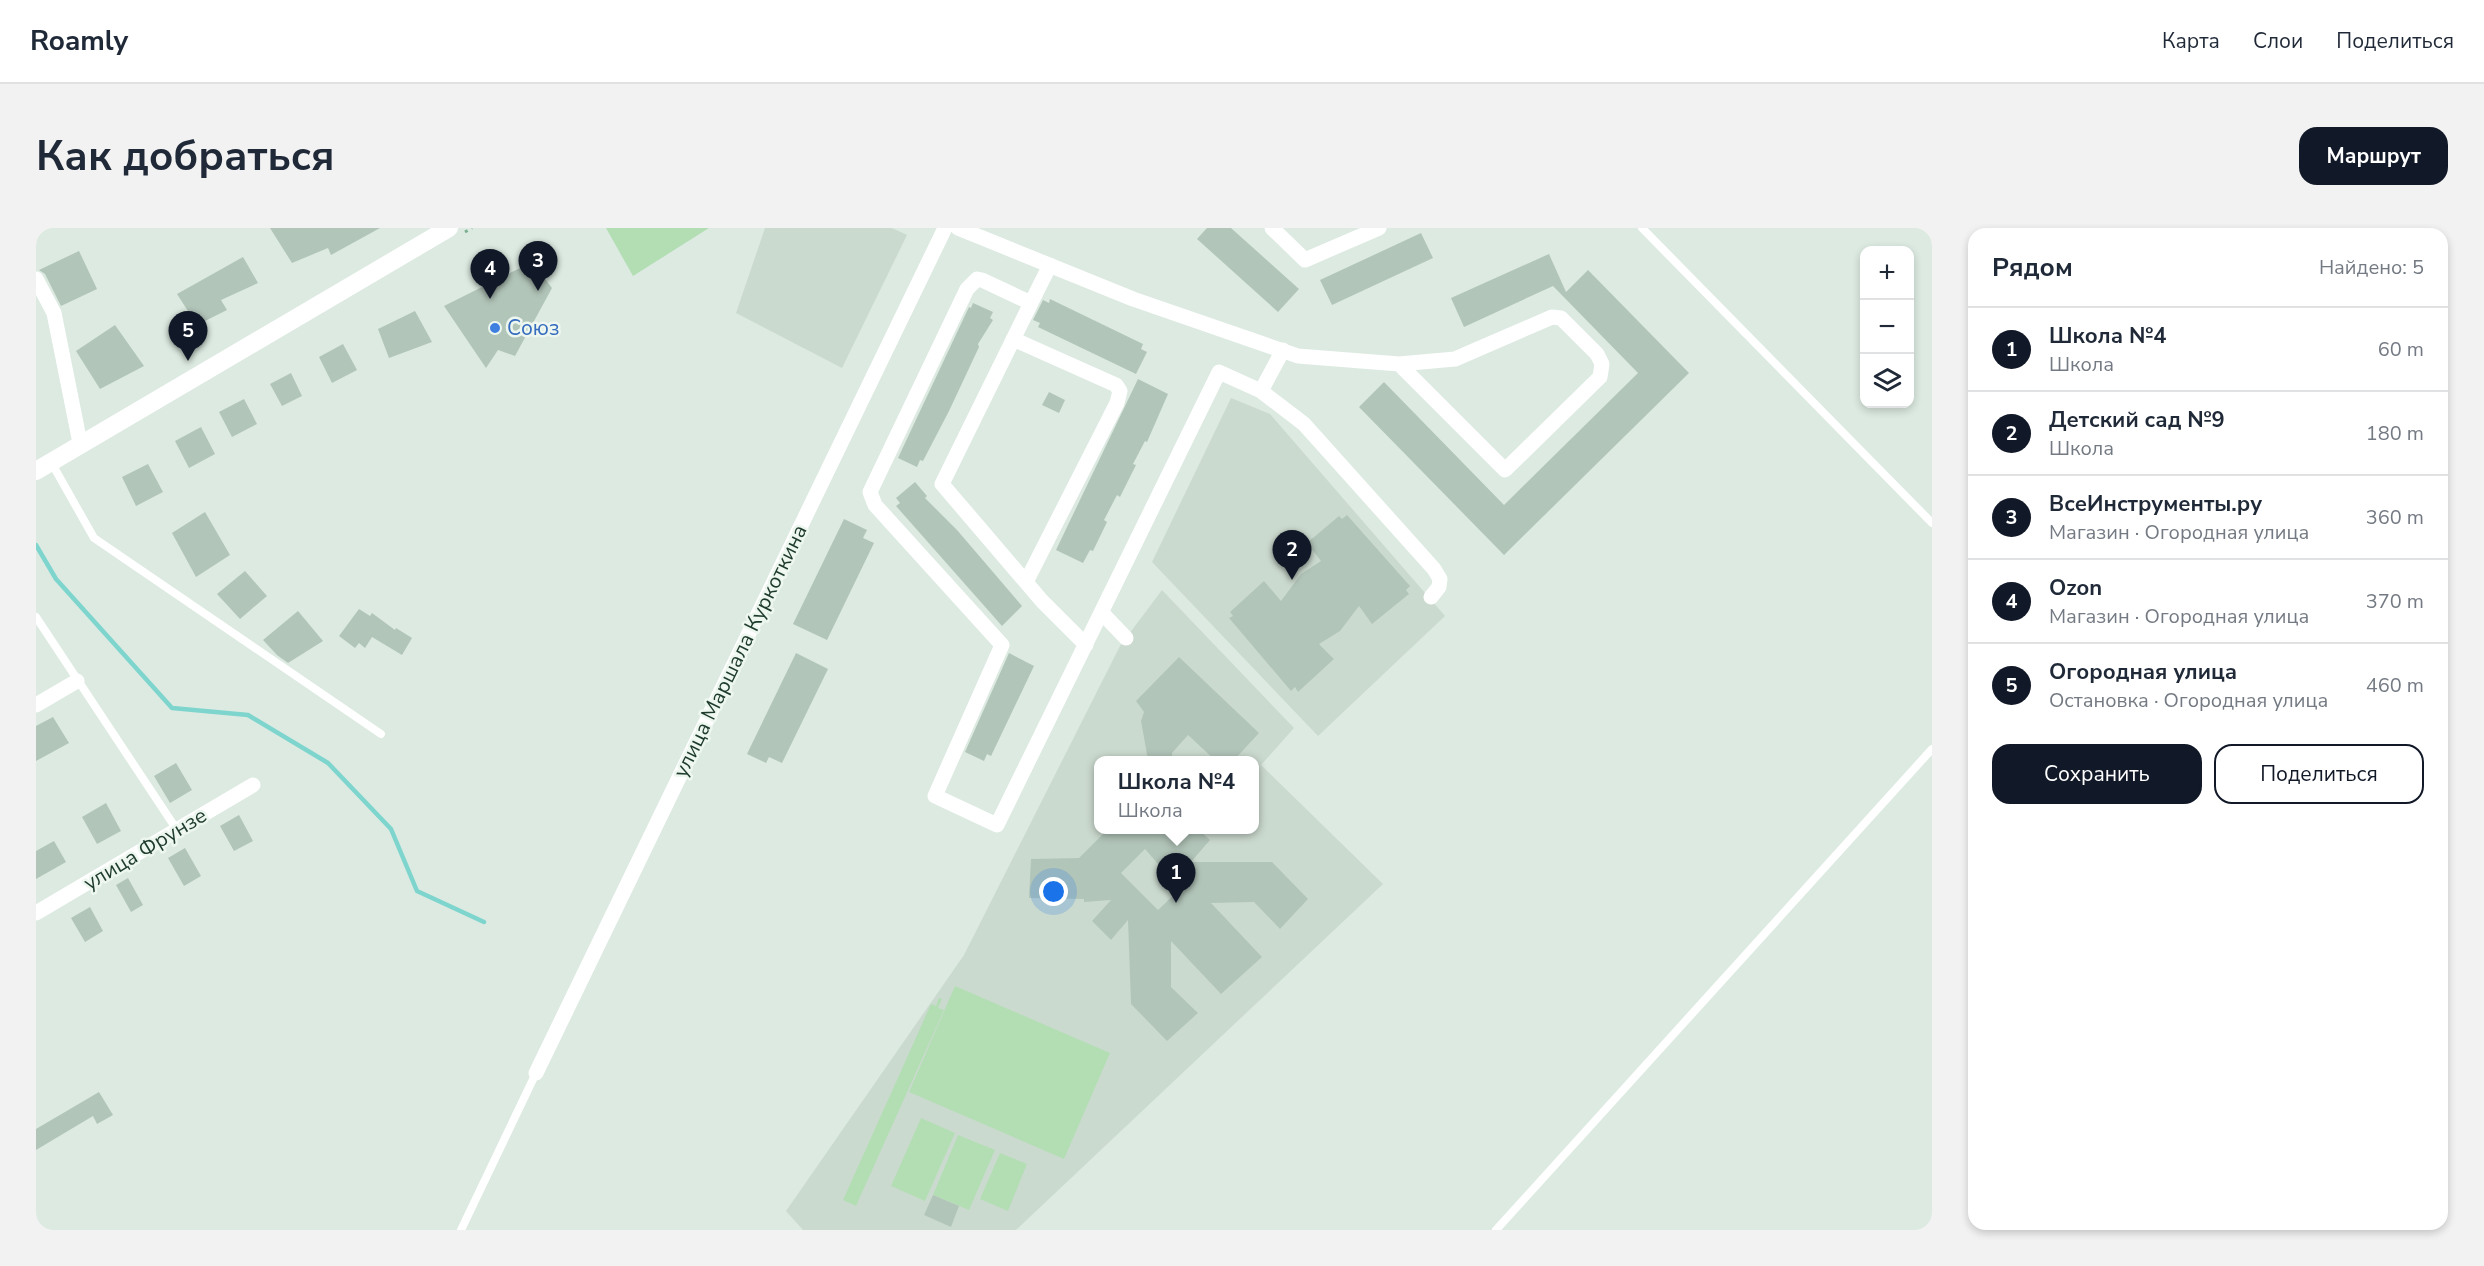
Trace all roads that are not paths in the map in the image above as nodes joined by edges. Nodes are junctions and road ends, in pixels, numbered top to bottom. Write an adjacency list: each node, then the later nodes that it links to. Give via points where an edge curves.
1 (449, 228): 14 (main road)
2 (945, 228): 30 (street, улица Маршала Куркоткина)
3 (958, 228): 7 (street)
4 (1272, 228): 5 (street, via 1305,260)
5 (1379, 228)
6 (1642, 228): 16 (lane)
7 (1050, 265): 9 (street); 11 (street, via 1132,299)
8 (36, 279): 14 (street, via 54,313)
9 (1031, 303): 10 (street); 22 (street, via 982,280 977,279 967,289 870,492 875,505 1002,645 935,796 998,825)
10 (1013, 339): 17 (street, via 942,484); 17 (street, via 1116,385 1120,391)
11 (1283, 350): 12 (street, via 1298,356); 13 (street)
12 (1399, 364): 12 (street, via 1505,470 1603,372 1597,354 1562,318 1551,317 1455,359)
13 (1261, 391): 18 (street, via 1304,424 1434,569 1440,579); 19 (street, via 1219,372)
14 (80, 443): 15 (main road)
15 (43, 466): 25 (lane, via 94,538)
16 (1932, 523)
17 (1026, 582): 22 (street)
18 (1431, 597)
19 (1102, 613): 21 (street); 22 (street)
20 (36, 617): 23 (lane)
21 (1126, 638)
22 (1086, 645)
23 (76, 681): 24 (street); 28 (lane)
24 (36, 705)
25 (381, 734)
26 (1932, 749): 32 (lane)
27 (253, 785): 28 (street, улица Фрунзе)
28 (177, 830): 29 (street, улица Фрунзе)
29 (36, 914)
30 (536, 1073): 31 (lane)
31 (461, 1230)
32 (1496, 1230)

